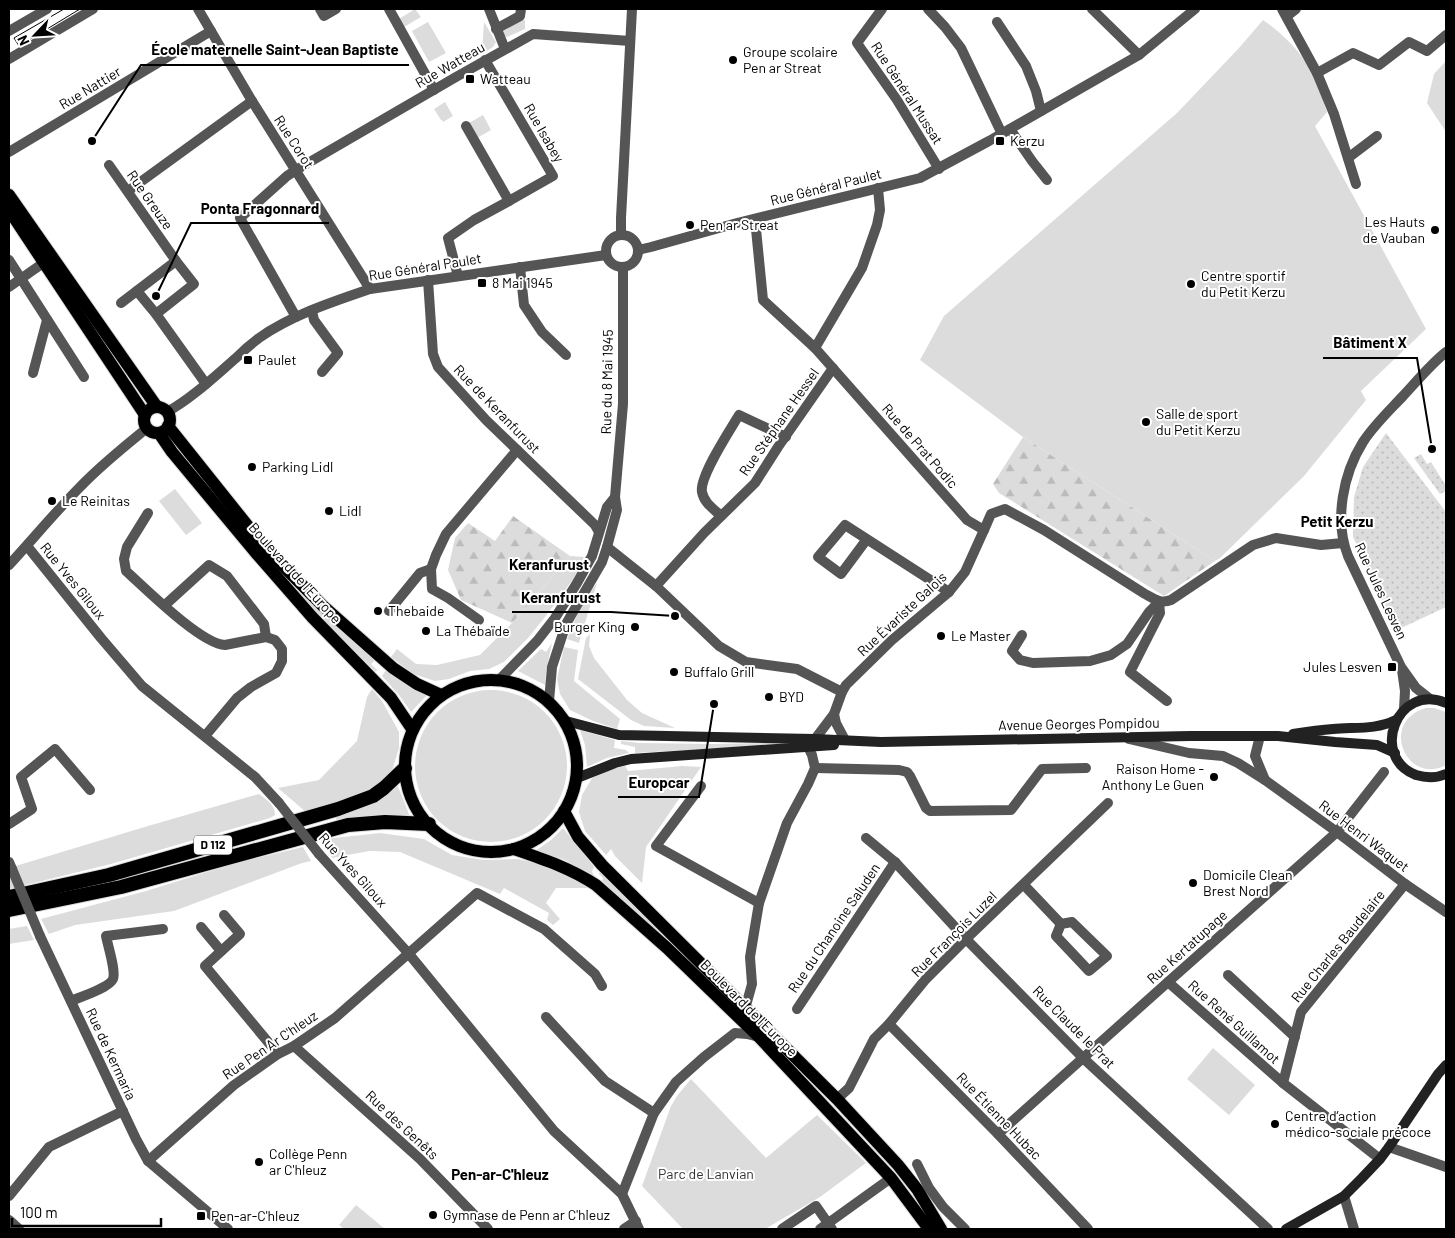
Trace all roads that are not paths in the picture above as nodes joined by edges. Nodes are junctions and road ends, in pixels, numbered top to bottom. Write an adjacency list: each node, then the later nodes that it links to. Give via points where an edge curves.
1 (47, 9): 18 (street)
2 (94, 9): 24 (street)
3 (198, 9): 19 (street, Rue Corot)
4 (320, 9): 5 (street, via 324,16)
5 (336, 9)
6 (388, 9): 27 (street)
7 (489, 9): 17 (street)
8 (521, 9): 17 (street, via 520,16)
9 (632, 9): 21 (street)
10 (882, 9): 36 (street, Rue Général Mussat, via 857,43)
11 (928, 9): 31 (street, via 961,48)
12 (1092, 9): 23 (street)
13 (1195, 9): 23 (street, Rue Général Paulet)
14 (1296, 9): 15 (street)
15 (1284, 13): 26 (street)
16 (996, 22): 29 (street, via 1026,66)
17 (496, 29): 22 (street)
18 (9, 31)
19 (211, 31): 28 (street, Rue Corot); 33 (street, Rue Nattier)
20 (1446, 35): 26 (street, via 1427,51 1409,42 1379,65 1353,53)
21 (630, 41): 22 (street, Rue Watteau, via 533,34); 46 (street)
22 (505, 49): 25 (street, Rue Watteau)
23 (1139, 55): 29 (street, Rue Général Paulet)
24 (9, 59)
25 (485, 60): 27 (street, Rue Watteau); 43 (street, Rue Isabey, via 553,176)
26 (1317, 73): 34 (street)
27 (434, 90): 37 (street, Rue Watteau)
28 (252, 101): 37 (street, Rue Corot); 41 (street)
29 (1041, 110): 31 (street, Rue Général Paulet)
30 (466, 126): 43 (street)
31 (1006, 132): 36 (street, Rue Général Paulet); 38 (street)
32 (1377, 136): 34 (street)
33 (9, 151)
34 (1348, 158): 39 (street)
35 (108, 165): 41 (street, Rue Greuze)
36 (939, 169): 40 (street, Rue Général Paulet, via 920,178)
37 (296, 170): 58 (street, Rue Corot); 63 (street, Rue Watteau, via 240,218)
38 (1047, 180)
39 (1356, 184)
40 (878, 188): 45 (street, Rue Général Paulet); 65 (street, via 880,210 862,268)
41 (128, 191): 51 (street, Rue Greuze)
42 (9, 195): 50 (main road)
43 (509, 201): 54 (street, Rue Isabey, via 448,238)
44 (9, 210): 50 (main road)
45 (755, 219): 47 (street, Rue Général Paulet); 65 (street, Rue de Prat Podic, via 763,300)
46 (621, 234): 47 (street, via 633,238); 48 (street, via 609,241)
47 (638, 250): 53 (street, via 635,262)
48 (606, 255): 52 (street, Rue Général Paulet); 53 (street, via 612,264)
49 (9, 260): 55 (street)
50 (48, 260): 55 (street); 73 (main road); 74 (main road)
51 (176, 261): 59 (street); 62 (street, Rue Greuze, via 194,284)
52 (520, 267): 54 (street, Rue Général Paulet); 67 (street, via 524,305 542,332)
53 (624, 267): 78 (street, Rue du 8 Mai 1945, via 623,404)
54 (458, 276): 56 (street, Rue Général Paulet)
55 (22, 278): 57 (street); 64 (street)
56 (428, 280): 58 (street, Rue Général Paulet); 77 (street, Rue de Keranfurust, via 433,354 438,367)
57 (9, 287)
58 (370, 289): 61 (street, Rue Général Paulet)
59 (138, 291): 60 (street); 62 (street)
60 (122, 303)
61 (312, 311): 63 (street, Rue Général Paulet); 69 (street, via 314,320 338,353)
62 (156, 314): 72 (street)
63 (296, 317): 72 (street, Rue Général Paulet, via 258,339)
64 (47, 320): 70 (street); 71 (street)
65 (815, 348): 68 (street, Rue de Prat Podic)
66 (1446, 352): 84 (street, Rue Jules Lesven, via 1377,424 1360,448 1344,492)
67 (566, 354)
68 (833, 368): 76 (street, Rue Stéphane Hessel); 81 (street, Rue de Prat Podic, via 967,520)
69 (322, 372)
70 (33, 373)
71 (84, 377)
72 (206, 384): 73 (street, Rue Général Paulet)
73 (162, 410): 74 (main road, via 149,410); 75 (main road, via 170,419)
74 (146, 415): 75 (main road, via 144,419)
75 (158, 429): 85 (street, via 95,472); 100 (main road, Boulevard de l'Europe, via 267,550 323,606 393,668); 109 (main road, Boulevard de l'Europe, via 172,452 256,554 391,698)
76 (786, 437): 80 (street, Rue Stéphane Hessel, via 755,483); 80 (street, via 739,415 708,470 702,490 706,502)
77 (517, 450): 82 (street, Rue de Keranfurust); 88 (street, via 446,534)
78 (615, 497): 82 (street, Rue du 8 Mai 1945, via 607,507); 86 (street, Rue du 8 Mai 1945, via 617,510)
79 (148, 513): 92 (street, via 127,546 126,571)
80 (721, 516): 89 (street, Rue Stéphane Hessel)
81 (984, 530): 90 (street, Rue Évariste Galois, via 966,572); 91 (street, via 991,514 1005,509)
82 (600, 532): 98 (street, Rue du 8 Mai 1945, via 592,556 555,618)
83 (867, 539): 83 (street, via 845,525 818,557 841,574); 90 (street)
84 (1343, 544): 91 (street, via 1321,545 1276,538 1253,545 1172,600); 97 (street, Rue Jules Lesven)
85 (27, 546): 87 (street); 110 (street, Rue Yves Giloux, via 142,686)
86 (607, 547): 89 (street); 103 (street, Rue du 8 Mai 1945, via 602,562 566,624 552,667)
87 (9, 565)
88 (431, 569): 93 (street, via 420,573); 94 (street, via 432,589)
89 (656, 586): 99 (street, via 718,645 746,662 797,669)
90 (949, 592): 99 (street, Rue Évariste Galois, via 892,640)
91 (1160, 602): 95 (street, via 1148,612 1126,644 1111,656 1090,661 1033,663 1020,660 1012,651); 102 (street, via 1160,613 1130,672)
92 (165, 605): 96 (street, via 189,626 218,644); 96 (street, via 209,565 227,576 264,624)
93 (389, 611)
94 (479, 620)
95 (1022, 635)
96 (266, 637): 110 (street, via 275,640 282,649 282,662 276,673 237,698)
97 (1401, 667): 101 (street, Rue Jules Lesven, via 1416,688); 105 (street, Rue Jules Lesven)
98 (500, 679): 100 (main road, via 479,680); 103 (main road, via 526,687)
99 (842, 692): 106 (street, Rue Évariste Galois)
100 (441, 695): 109 (main road)
101 (1430, 699): 104 (main road); 105 (main road)
102 (1167, 700)
103 (549, 701): 108 (main road)
104 (1446, 703)
105 (1404, 709): 107 (main road)
106 (834, 714): 114 (street, Rue Évariste Galois); 115 (street)
107 (1396, 720): 112 (main road, Avenue Georges Pompidou, via 1376,726); 118 (main road, via 1392,737)
108 (566, 721): 114 (main road, Avenue Georges Pompidou, via 619,735); 126 (main road, via 578,758)
109 (412, 730): 121 (main road, via 406,748)
110 (204, 736): 151 (street, Rue Yves Giloux, bridge, via 255,777)
111 (1260, 736): 112 (main road, Avenue Georges Pompidou); 113 (main road, Avenue Georges Pompidou); 119 (street)
112 (1278, 736): 118 (main road, Avenue Georges Pompidou, via 1377,745)
113 (1120, 737): 116 (main road, Avenue Georges Pompidou); 120 (street, Rue Henri Waquet, via 1189,753 1223,756)
114 (815, 739): 115 (main road, Avenue Georges Pompidou)
115 (845, 740): 116 (main road, Avenue Georges Pompidou)
116 (881, 742): 117 (main road, Avenue Georges Pompidou)
117 (808, 747): 122 (street); 126 (main road, Avenue Georges Pompidou, via 631,759)
118 (1394, 753): 125 (main road, via 1399,762 1414,774 1432,778)
119 (1255, 756): 120 (street); 127 (street)
120 (1238, 762): 127 (street, Rue Henri Waquet)
121 (405, 768): 133 (main road, via 409,791); 141 (highway, D 112, via 373,796 338,809 108,876)
122 (815, 768): 123 (street, via 907,772 930,811 1011,810 1042,769); 142 (street, via 787,824)
123 (1086, 768)
124 (1384, 772): 134 (street, Rue Kertatupage)
125 (1445, 776)
126 (577, 778): 131 (main road)
127 (1265, 780): 134 (street, Rue Henri Waquet)
128 (701, 786): 142 (street, via 656,846)
129 (90, 790): 132 (street, via 54,749 21,777 32,809)
130 (1108, 803): 140 (street, Rue François Luzel)
131 (564, 811): 136 (main road, via 552,828 539,838); 156 (main road, Boulevard de l'Europe, via 578,837 602,865)
132 (9, 824)
133 (428, 824): 136 (main road, via 460,846 496,853); 143 (highway, D 112, via 384,822 348,825 121,886)
134 (1337, 832): 139 (street, Rue Henri Waquet); 153 (street, Rue Kertatupage)
135 (866, 838): 137 (street, Rue Claude le Prat)
136 (514, 849): 156 (main road, Boulevard de l'Europe, via 569,869 596,885 666,948)
137 (895, 862): 149 (street, Rue Claude le Prat); 157 (street, Rue du Chanoine Saluden)
138 (10, 866): 155 (street, Rue de Kermaria, bridge)
139 (1405, 884): 144 (street, Rue Henri Waquet); 161 (street, Rue Charles Baudelaire, via 1301,1012)
140 (1024, 885): 146 (street); 149 (street, Rue François Luzel)
141 (9, 896)
142 (759, 902): 156 (street, via 750,957 752,984)
143 (9, 910)
144 (1446, 912)
145 (224, 915): 150 (street, via 240,934)
146 (1061, 924): 146 (street, via 1056,936 1089,971 1107,956 1072,922)
147 (201, 927): 150 (street)
148 (163, 929): 155 (street, via 106,936 113,978 109,984)
149 (966, 939): 159 (street, Rue François Luzel, via 925,980); 165 (street, Rue Claude le Prat)
150 (221, 951): 164 (street, via 204,966)
151 (409, 954): 154 (street, Rue Pen Ar C'hleuz, via 476,892 544,929 595,974); 163 (street, Rue Pen Ar C'hleuz, via 336,1018); 178 (street, Rue Yves Giloux, via 554,1131)
152 (1228, 975): 161 (street)
153 (1168, 982): 165 (street, Rue Kertatupage); 167 (street, Rue René Guillamot)
154 (602, 986)
155 (71, 1001): 169 (street, Rue de Kermaria)
156 (741, 1004): 160 (street); 162 (main road, Boulevard de l'Europe); 168 (main road, Boulevard de l'Europe)
157 (797, 1009)
158 (546, 1017): 170 (street, via 606,1081)
159 (889, 1024): 168 (street, Rue François Luzel, via 874,1039 849,1088); 171 (street, Rue Étienne Hubac)
160 (735, 1033): 162 (street); 170 (street, via 676,1082)
161 (1295, 1037): 167 (street, Rue Charles Baudelaire)
162 (759, 1038): 177 (main road, Boulevard de l'Europe)
163 (294, 1046): 164 (street, Rue Pen Ar C'hleuz); 187 (street, Rue des Genêts, via 420,1159)
164 (278, 1054): 174 (street, Rue Pen Ar C'hleuz, via 234,1085)
165 (1083, 1058): 171 (street, Rue Kertatupage); 193 (street, Rue Claude le Prat)
166 (1446, 1065): 172 (main road)
167 (1283, 1083): 173 (street)
168 (837, 1099): 190 (main road, Boulevard de l'Europe, via 898,1165)
169 (124, 1111): 174 (street, Rue de Kermaria); 179 (street, via 49,1147)
170 (654, 1113): 178 (street)
171 (998, 1134): 192 (street, Rue Étienne Hubac)
172 (1389, 1147): 173 (main road); 176 (street)
173 (1380, 1159): 180 (main road)
174 (148, 1161): 186 (street, Rue de Kermaria)
175 (917, 1164): 191 (street, via 943,1207)
176 (1446, 1166)
177 (892, 1178): 183 (street); 189 (main road, Boulevard de l'Europe)
178 (622, 1194): 182 (street, Rue Yves Giloux)
179 (9, 1196)
180 (1344, 1196): 194 (main road); 195 (street)
181 (9, 1220): 185 (street)
182 (638, 1225): 188 (street)
183 (827, 1227): 184 (street, via 816,1206)
184 (789, 1228)
185 (19, 1229)
186 (228, 1229)
187 (488, 1229)
188 (624, 1229)
189 (928, 1229)
190 (941, 1229)
191 (965, 1229)
192 (1088, 1229)
193 (1268, 1229)
194 (1286, 1229)
195 (1354, 1229)

